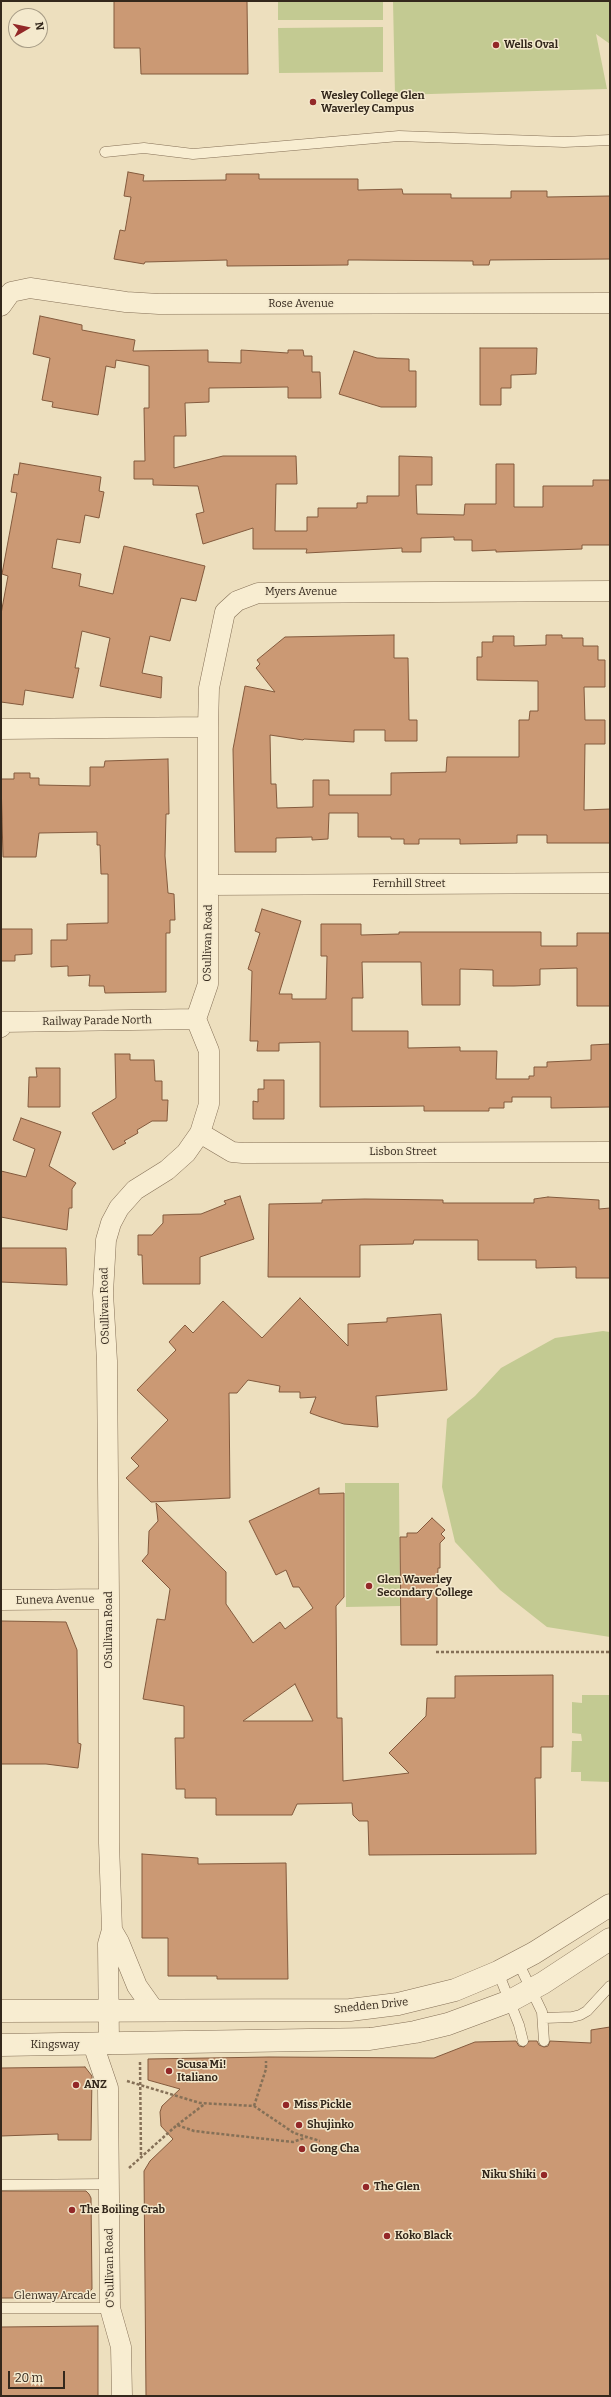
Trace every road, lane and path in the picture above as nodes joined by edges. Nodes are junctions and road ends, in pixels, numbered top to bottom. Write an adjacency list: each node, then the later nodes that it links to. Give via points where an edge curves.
1 (610, 140): 2 (lane, via 564,142 399,136 193,154 144,148)
2 (105, 152)
3 (610, 303): 4 (street, Rose Avenue, via 159,304 126,302 30,288 11,292)
4 (1, 306)
5 (610, 591): 6 (street, Myers Avenue, via 258,593 237,601 226,612 209,688)
6 (208, 727): 7 (street); 9 (street, OSullivan Road)
7 (1, 729)
8 (610, 883): 9 (street, Fernhill Street)
9 (208, 885): 10 (street, OSullivan Road, via 208,984)
10 (196, 1019): 11 (street, Railway Parade North, via 3,1022); 12 (street, OSullivan Road, via 209,1051 209,1104)
11 (1, 1027)
12 (200, 1133): 13 (street, Lisbon Street, via 232,1152 243,1153); 14 (street, OSullivan Road, via 186,1153 167,1170 135,1190 119,1208 106,1240 103,1294 107,1361)
13 (610, 1152)
14 (109, 1599): 15 (street, Euneva Avenue); 19 (street, OSullivan Road, via 109,1843)
15 (1, 1600)
16 (436, 1652): 17 (path)
17 (610, 1652)
18 (610, 1905): 21 (street, Snedden Drive)
19 (112, 1930): 26 (street, OSullivan Road, via 108,1944); 27 (street, OSullivan Road, via 137,1986)
20 (610, 1939): 24 (street)
21 (518, 1962): 22 (street, Snedden Drive); 24 (lane)
22 (498, 1972): 25 (lane); 27 (street, Snedden Drive, via 455,1990 417,2001 375,2008)
23 (610, 1986): 29 (lane, via 587,2011 572,2018)
24 (532, 1989): 25 (street); 29 (lane)
25 (510, 2001): 30 (lane); 32 (street, via 448,2024 370,2039)
26 (108, 2010): 27 (street, Snedden Drive); 28 (street); 32 (street, O'Sullivan Road)
27 (154, 2010)
28 (1, 2011)
29 (544, 2018): 31 (lane)
30 (523, 2041)
31 (544, 2041)
32 (101, 2044): 33 (street, Kingsway); 45 (street, O'Sullivan Road, via 108,2088)
33 (1, 2045)
34 (140, 2056): 37 (path)
35 (266, 2058): 39 (path, via 266,2068)
36 (126, 2081): 37 (path)
37 (140, 2085): 38 (path); 43 (path)
38 (206, 2103): 39 (path); 40 (path)
39 (254, 2106): 41 (path, via 294,2133)
40 (177, 2125): 41 (path, via 194,2131 293,2142); 43 (path)
41 (307, 2137): 42 (path)
42 (320, 2141)
43 (141, 2157): 44 (path)
44 (127, 2169)
45 (109, 2184): 46 (lane); 48 (street, O'Sullivan Road)
46 (1, 2185)
47 (1, 2308): 48 (lane, Glenway Arcade)
48 (110, 2308): 49 (street, O'Sullivan Road, via 118,2329 121,2348)
49 (122, 2396)

